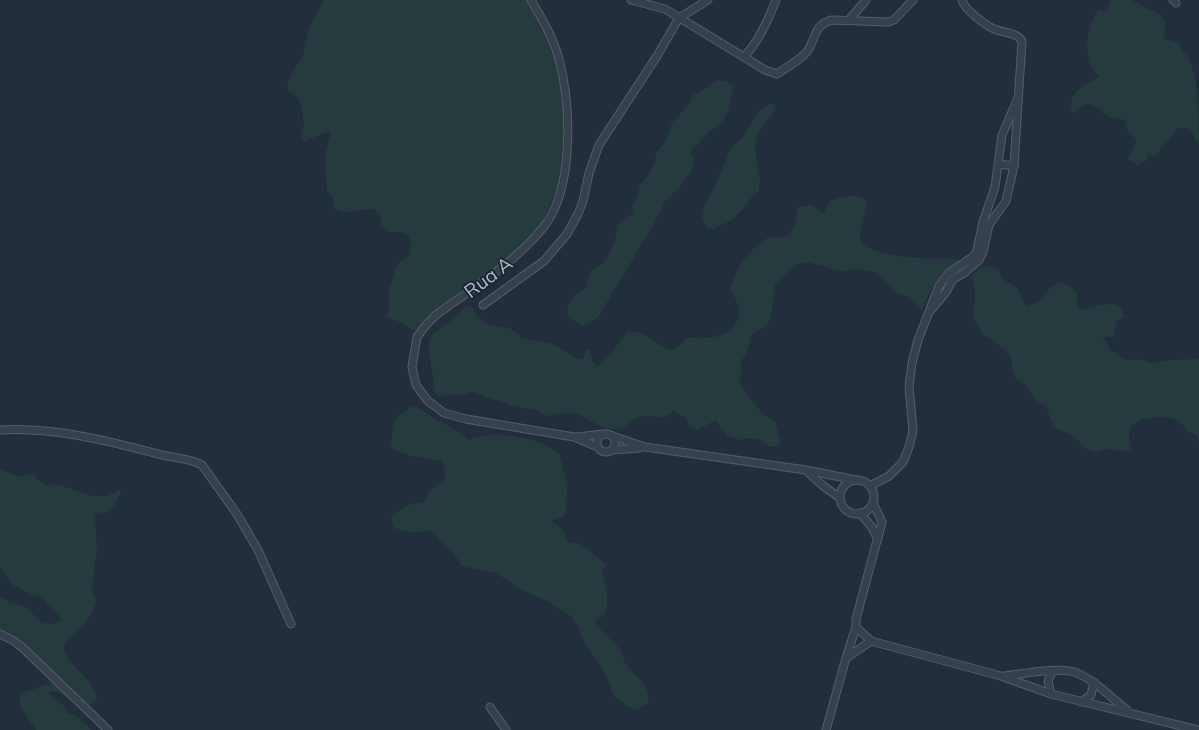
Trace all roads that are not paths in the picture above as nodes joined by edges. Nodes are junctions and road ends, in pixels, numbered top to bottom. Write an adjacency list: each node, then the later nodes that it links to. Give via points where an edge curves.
1 (531, 0): 19 (street, Rua A, via 547,28 558,58 568,114 564,179 558,203 544,227 516,256 426,325 417,338 412,367 416,384 428,401 444,413)
2 (631, 0): 8 (street, via 665,9)
3 (708, 0): 8 (street)
4 (776, 0): 10 (street, via 757,40)
5 (866, 0): 9 (street)
6 (914, 0): 9 (street, via 888,22)
7 (962, 0): 11 (street, via 985,23 1021,38)
8 (679, 18): 10 (street); 14 (street, via 599,145 578,214 567,234 544,261)
9 (847, 20): 10 (street, via 832,20 818,26 804,55 777,74)
10 (744, 57)
11 (1018, 98): 12 (street, via 1002,135); 13 (street)
12 (998, 164): 13 (street); 15 (street, via 995,187 974,256 949,273 933,298)
13 (1014, 166): 15 (street, via 1006,201 989,225 979,260 953,279)
14 (483, 305)
15 (930, 312): 25 (street, via 912,363 909,386 913,431 910,447 894,472)
16 (0, 430): 30 (street, via 51,431 92,438 193,460 202,465 258,550)
17 (603, 434): 18 (street, Rua A); 19 (street, Rua A); 20 (street, via 598,438)
18 (612, 436): 21 (street, Rua A); 22 (street, via 615,444)
19 (574, 437): 20 (street, Rua A)
20 (598, 447): 22 (street, Rua A, via 606,452)
21 (645, 448): 22 (street, Rua A); 23 (street, Rua A)
22 (612, 450)
23 (806, 470): 24 (street, Rua A); 26 (street)
24 (856, 480): 25 (street); 26 (street, via 842,488)
25 (870, 486): 27 (street)
26 (840, 498): 28 (street, via 849,512)
27 (873, 503): 28 (street); 29 (street, via 882,522)
28 (860, 513): 29 (street)
29 (878, 539): 31 (street)
30 (291, 624)
31 (856, 627): 33 (street); 34 (street)
32 (2, 636): 42 (street, via 24,649)
33 (871, 642): 34 (street); 36 (street)
34 (846, 658): 44 (street)
35 (1052, 671): 36 (street); 37 (street, via 1077,672); 38 (street, via 1048,682)
36 (1001, 676): 38 (street)
37 (1094, 682): 39 (street, via 1091,695); 41 (street)
38 (1051, 694): 39 (street)
39 (1081, 702): 41 (street)
40 (490, 707): 43 (street)
41 (1129, 712): 45 (street)
42 (108, 730)
43 (506, 730)
44 (826, 730)
45 (1198, 730)

